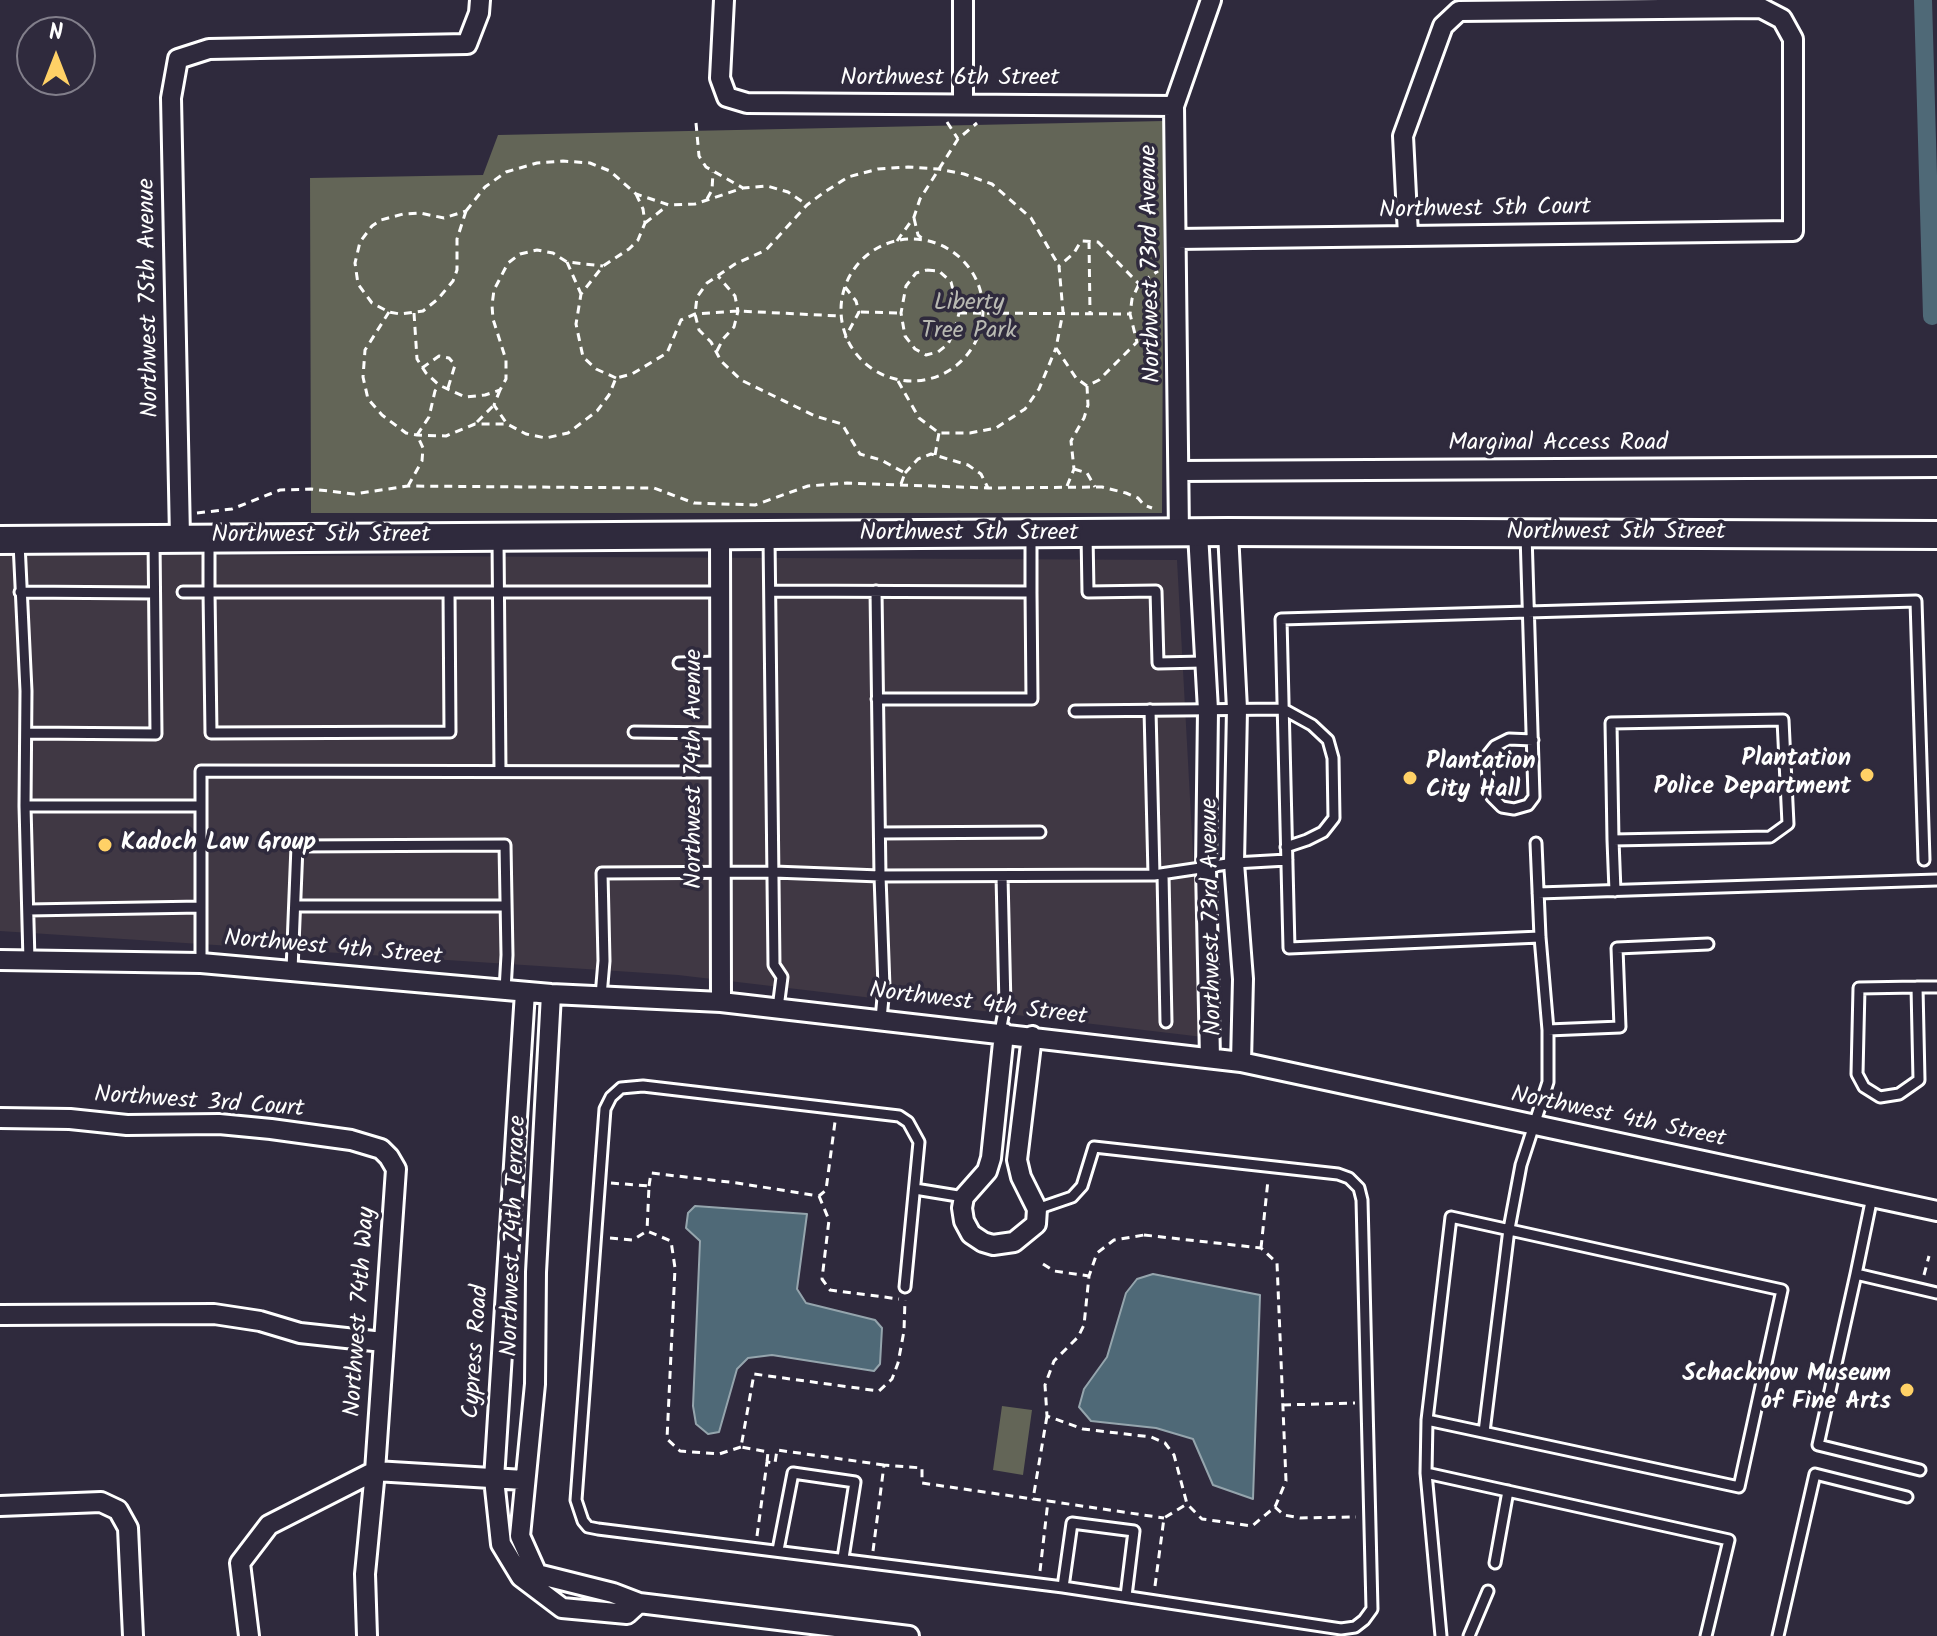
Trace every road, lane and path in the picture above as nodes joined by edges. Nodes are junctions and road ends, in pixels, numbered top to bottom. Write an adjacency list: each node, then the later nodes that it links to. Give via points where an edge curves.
1 (480, 0): 69 (street, Northwest 75th Avenue, via 467,44 209,49 178,59 171,98)
2 (724, 0): 5 (street, Northwest 6th Street, via 720,78 727,97 747,103)
3 (963, 0): 5 (street)
4 (1211, 0): 6 (street, Northwest 73rd Avenue)
5 (972, 103): 6 (street, Northwest 6th Street); 8 (path, via 980,117 976,125 958,139)
6 (1174, 106): 19 (street, Northwest 73rd Avenue)
7 (696, 123): 9 (path, via 699,156)
8 (938, 169): 14 (path, via 878,169 848,177); 16 (path); 25 (path, via 992,184 1014,201 1031,218)
9 (713, 172): 10 (path); 12 (path)
10 (743, 188): 12 (path); 14 (path, via 767,186)
11 (636, 194): 13 (path); 15 (path, via 610,171 590,163 537,163 506,172); 17 (path)
12 (706, 200): 13 (path)
13 (669, 205): 17 (path)
14 (807, 205): 27 (path, via 766,250)
15 (466, 211): 32 (path, via 444,218 420,213 392,216 365,235 356,252 358,284 372,303); 35 (path, via 453,281 431,306)
16 (914, 217): 20 (path); 21 (path, via 918,235)
17 (645, 223): 24 (path, via 638,240)
18 (1408, 235): 18 (street, Northwest 5th Court, via 1403,136 1443,26 1459,11 1761,8 1782,19 1793,39 1793,231); 19 (street, Northwest 5th Court)
19 (1177, 239): 26 (street, Northwest 73rd Avenue)
20 (897, 241): 21 (path); 29 (path, via 867,254)
21 (926, 241): 38 (path, via 956,253 972,271 982,293)
22 (1089, 241): 25 (path, via 1081,241); 28 (path, via 1098,242); 39 (path)
23 (567, 262): 24 (path); 30 (path); 52 (path, via 537,250 520,254 499,277 492,305 506,360)
24 (603, 266): 30 (path)
25 (1059, 266): 34 (path)
26 (1177, 266): 28 (path, via 1159,270); 61 (street, Northwest 73rd Avenue)
27 (718, 276): 31 (path, via 735,296); 40 (path, via 697,297)
28 (1139, 284): 41 (path)
29 (845, 287): 33 (path); 42 (path)
30 (581, 294): 47 (path, via 576,324 583,357)
31 (738, 311): 40 (path); 42 (path); 45 (path)
32 (389, 312): 35 (path); 57 (path, via 365,350 368,399 406,433)
33 (859, 312): 36 (path); 43 (path)
34 (1063, 312): 38 (path); 39 (path); 44 (path)
35 (414, 313): 46 (path, via 415,350)
36 (901, 313): 37 (path, via 905,336 926,355 948,344); 37 (path, via 906,286 916,273 927,270 939,271 951,282)
37 (959, 313): 38 (path)
38 (983, 313): 48 (path, via 978,340 964,360 921,381)
39 (1090, 313): 41 (path)
40 (695, 314): 45 (path, via 699,330); 47 (path, via 681,320 667,353)
41 (1130, 314): 50 (path, via 1137,342)
42 (840, 316): 43 (path)
43 (845, 338): 48 (path, via 858,358)
44 (1056, 348): 50 (path); 56 (path, via 1025,409 996,428)
45 (717, 351): 62 (path, via 741,380 842,424 860,454)
46 (422, 368): 49 (path); 51 (path, via 439,356 449,358 455,365)
47 (616, 378): 55 (path, via 597,411 568,433 546,438)
48 (898, 380): 56 (path, via 919,418)
49 (439, 385): 51 (path); 57 (path)
50 (1087, 386): 60 (path, via 1088,405 1071,441)
51 (447, 389): 52 (path, via 465,397)
52 (500, 390): 53 (path)
53 (494, 405): 54 (path); 55 (path)
54 (475, 424): 55 (path); 57 (path, via 446,436)
55 (507, 424)
56 (939, 433): 58 (path)
57 (417, 435): 64 (path, via 422,461)
58 (935, 455): 62 (path, via 918,459); 67 (path, via 968,465)
59 (1937, 467): 61 (street, Marginal Access Road)
60 (1074, 469): 65 (path); 66 (path, via 1087,473)
61 (1180, 471): 73 (street, Northwest 73rd Avenue)
62 (905, 473): 63 (path)
63 (900, 485): 64 (path, via 808,486 755,505 694,503 654,488); 67 (path)
64 (408, 486): 69 (path, via 354,494 280,490)
65 (1066, 487): 66 (path); 67 (path)
66 (1095, 487): 68 (path, via 1126,493)
67 (988, 488)
68 (1152, 508)
69 (171, 529): 79 (street, Northwest 5th Street); 80 (street, Northwest 5th Street); 90 (lane)
70 (1228, 532): 73 (street, Northwest 5th Street); 74 (street, Northwest 5th Street); 96 (street, Northwest 73rd Avenue)
71 (1031, 534): 72 (street, Northwest 5th Street); 75 (street, Northwest 5th Street); 89 (lane)
72 (1087, 534): 73 (street, Northwest 5th Street); 93 (lane, via 1088,592 1156,591 1158,663)
73 (1188, 534): 93 (street, Northwest 73rd Avenue)
74 (1526, 534): 76 (street, Northwest 5th Street); 91 (lane)
75 (769, 535): 78 (street, Northwest 5th Street); 81 (lane)
76 (1937, 535)
77 (498, 536): 78 (street, Northwest 5th Street); 79 (street, Northwest 5th Street); 87 (lane)
78 (720, 536): 88 (street, Northwest 74th Avenue)
79 (209, 537): 85 (lane)
80 (9, 540): 83 (lane)
81 (770, 591): 82 (lane); 119 (lane)
82 (876, 591): 89 (lane); 95 (lane)
83 (20, 592): 90 (lane); 102 (lane)
84 (183, 592): 85 (lane)
85 (209, 592): 86 (lane); 86 (lane, via 211,733 227,733 450,732)
86 (449, 592): 87 (lane)
87 (498, 592): 88 (lane); 105 (lane)
88 (720, 592): 92 (street, Northwest 74th Avenue)
89 (1031, 592): 95 (lane, via 1032,699)
90 (154, 593): 102 (lane, via 156,734)
91 (1528, 610): 97 (lane, via 1281,619); 104 (lane); 115 (lane, via 1916,601)
92 (720, 662): 94 (lane); 103 (street, Northwest 74th Avenue)
93 (1203, 662): 99 (street, Northwest 73rd Avenue)
94 (679, 663)
95 (877, 699): 110 (lane)
96 (1237, 709): 97 (lane); 99 (lane); 116 (street, Northwest 73rd Avenue)
97 (1283, 709): 113 (lane); 113 (lane, via 1328,740 1333,758 1334,818 1323,832)
98 (1150, 710): 99 (lane); 100 (lane); 120 (lane)
99 (1208, 710): 117 (street, Northwest 73rd Avenue)
100 (1075, 711)
101 (634, 732): 103 (lane)
102 (26, 733): 107 (lane)
103 (720, 733): 106 (street, Northwest 74th Avenue)
104 (1533, 740): 104 (lane, via 1534,797 1528,805 1502,807 1488,784 1487,756 1509,739)
105 (500, 771): 106 (lane); 108 (lane, via 201,771)
106 (720, 772): 118 (street, Northwest 74th Avenue)
107 (25, 806): 108 (lane); 129 (lane)
108 (201, 806): 128 (lane)
109 (1040, 832): 110 (lane)
110 (880, 833): 121 (lane)
111 (1613, 840): 111 (lane, via 1611,723 1783,720 1788,824 1770,837); 124 (lane)
112 (1536, 843): 125 (lane)
113 (1286, 847): 114 (lane)
114 (1287, 860): 116 (lane); 130 (lane, via 1289,948)
115 (1924, 860)
116 (1234, 863): 117 (lane); 150 (street, Northwest 73rd Avenue, via 1243,979)
117 (1206, 868): 120 (lane); 149 (street, Northwest 73rd Avenue)
118 (721, 871): 119 (lane); 141 (lane, via 602,873); 142 (street, Northwest 74th Avenue)
119 (774, 872): 121 (lane); 143 (lane, via 774,965 782,977)
120 (1158, 875): 122 (lane); 145 (lane)
121 (880, 876): 122 (lane); 144 (lane)
122 (1002, 876): 147 (lane)
123 (1937, 880): 124 (lane)
124 (1615, 891): 125 (lane)
125 (1538, 893): 130 (lane)
126 (296, 906): 127 (lane); 127 (lane, via 297,846 505,845); 135 (lane)
127 (506, 906): 138 (lane)
128 (201, 907): 129 (lane); 134 (lane)
129 (28, 910): 133 (lane)
130 (1540, 937): 146 (lane)
131 (1708, 944): 146 (lane, via 1617,948 1620,1027)
132 (0, 960): 133 (street, Northwest 4th Street)
133 (29, 961): 134 (street, Northwest 4th Street)
134 (201, 963): 135 (street, Northwest 4th Street)
135 (292, 970): 138 (street, Northwest 4th Street)
136 (1917, 987): 136 (lane, via 1859,988 1857,1074 1864,1087 1880,1097 1899,1094 1919,1080); 137 (lane)
137 (1937, 987)
138 (505, 990): 139 (street, Northwest 4th Street)
139 (525, 992): 140 (street, Northwest 4th Street); 187 (street, Cypress Road)
140 (551, 994): 141 (street, Northwest 4th Street); 188 (street, Northwest 74th Terrace, via 535,1384)
141 (601, 996): 142 (street, Northwest 4th Street)
142 (721, 1002): 143 (street, Northwest 4th Street)
143 (778, 1008): 144 (street, Northwest 4th Street)
144 (881, 1019): 147 (street, Northwest 4th Street)
145 (1166, 1022)
146 (1548, 1030): 153 (lane, via 1548,1082)
147 (1002, 1032): 148 (street, Northwest 4th Street); 160 (street, via 991,1158 987,1171)
148 (1032, 1036): 149 (street, Northwest 4th Street); 162 (street, via 1017,1160)
149 (1210, 1058): 150 (street, Northwest 4th Street)
150 (1241, 1062): 153 (street, Northwest 4th Street)
151 (837, 1108): 156 (lane, via 633,1085 621,1088 605,1109); 158 (lane, via 899,1116 908,1122 919,1142); 159 (path, via 826,1190)
152 (0, 1118): 154 (street, Northwest 3rd Court, via 271,1129 351,1140 381,1149)
153 (1535, 1125): 161 (street, Northwest 4th Street); 164 (lane)
154 (389, 1157): 176 (street, Northwest 74th Way, via 396,1169)
155 (1269, 1166): 162 (lane, via 1094,1147 1082,1186 1072,1197); 167 (path); 177 (lane, via 1338,1174 1359,1188)
156 (600, 1182): 157 (path); 166 (lane)
157 (649, 1186): 159 (path, via 651,1173); 165 (path)
158 (915, 1189): 160 (lane); 173 (lane)
159 (819, 1196): 182 (path, via 829,1220 822,1279 830,1290 905,1300 898,1363 892,1379 879,1391 754,1374)
160 (964, 1197): 162 (street, via 964,1221 971,1234 993,1245 1026,1234 1036,1224)
161 (1872, 1197): 163 (street, Northwest 4th Street); 170 (lane)
162 (1037, 1209)
163 (1937, 1211)
164 (1509, 1229): 180 (lane, via 1451,1217); 181 (lane); 181 (lane, via 1782,1290 1739,1487)
165 (647, 1231): 166 (path, via 633,1240); 182 (path, via 671,1241 675,1268 667,1439 680,1451 719,1454)
166 (595, 1237): 197 (lane, via 576,1500 583,1521 598,1529)
167 (1261, 1248): 171 (path, via 1144,1235 1114,1240 1097,1253); 178 (path, via 1277,1263)
168 (1929, 1256): 172 (path)
169 (1043, 1264): 171 (path)
170 (1856, 1274): 174 (lane); 184 (lane, via 1818,1445)
171 (1089, 1276): 179 (path, via 1084,1325 1054,1361 1045,1385)
172 (1923, 1280)
173 (905, 1287)
174 (1937, 1293)
175 (0, 1315): 176 (street, via 214,1314 300,1333)
176 (383, 1342): 185 (street, Northwest 74th Way)
177 (1367, 1403): 178 (path); 196 (lane)
178 (1283, 1405): 195 (path, via 1286,1481)
179 (1047, 1416): 191 (path); 193 (path, via 1083,1429 1165,1443 1174,1455)
180 (1427, 1420): 181 (lane); 186 (lane)
181 (1484, 1432)
182 (741, 1447): 183 (path, via 768,1452)
183 (767, 1462)
184 (1920, 1470)
185 (375, 1471): 187 (street); 207 (street, via 269,1525 259,1538 240,1563); 208 (street, Northwest 74th Way, via 365,1574)
186 (1426, 1473): 189 (lane); 210 (lane)
187 (494, 1479): 188 (street); 205 (street, Cypress Road, via 501,1544 521,1577 562,1608 627,1614)
188 (524, 1480): 205 (street, Cypress Road, via 520,1536 537,1574)
189 (1508, 1491): 200 (lane); 212 (lane, via 1729,1540)
190 (1907, 1497): 213 (lane, via 1815,1474)
191 (1033, 1499): 192 (path); 199 (path, via 922,1483 922,1468 884,1465)
192 (1048, 1501)
193 (1187, 1504): 195 (path, via 1202,1519 1252,1526); 204 (path, via 1164,1518)
194 (0, 1506): 206 (street, via 101,1502 118,1510 128,1528)
195 (1275, 1507): 196 (path, via 1300,1518)
196 (1370, 1517): 204 (lane, via 1372,1609 1355,1627)
197 (778, 1550): 198 (lane); 198 (lane, via 793,1473 855,1482)
198 (843, 1558): 199 (lane)
199 (872, 1562): 201 (lane)
200 (1495, 1563)
201 (1063, 1587): 203 (lane); 203 (lane, via 1072,1523 1134,1531)
202 (1488, 1591): 211 (lane)
203 (1126, 1596): 204 (lane)
204 (1153, 1600)
205 (639, 1603): 209 (street, Cypress Road)
206 (133, 1636)
207 (249, 1636)
208 (367, 1636)
209 (909, 1636)
210 (1441, 1636)
211 (1469, 1636)
212 (1706, 1636)
213 (1778, 1636)

